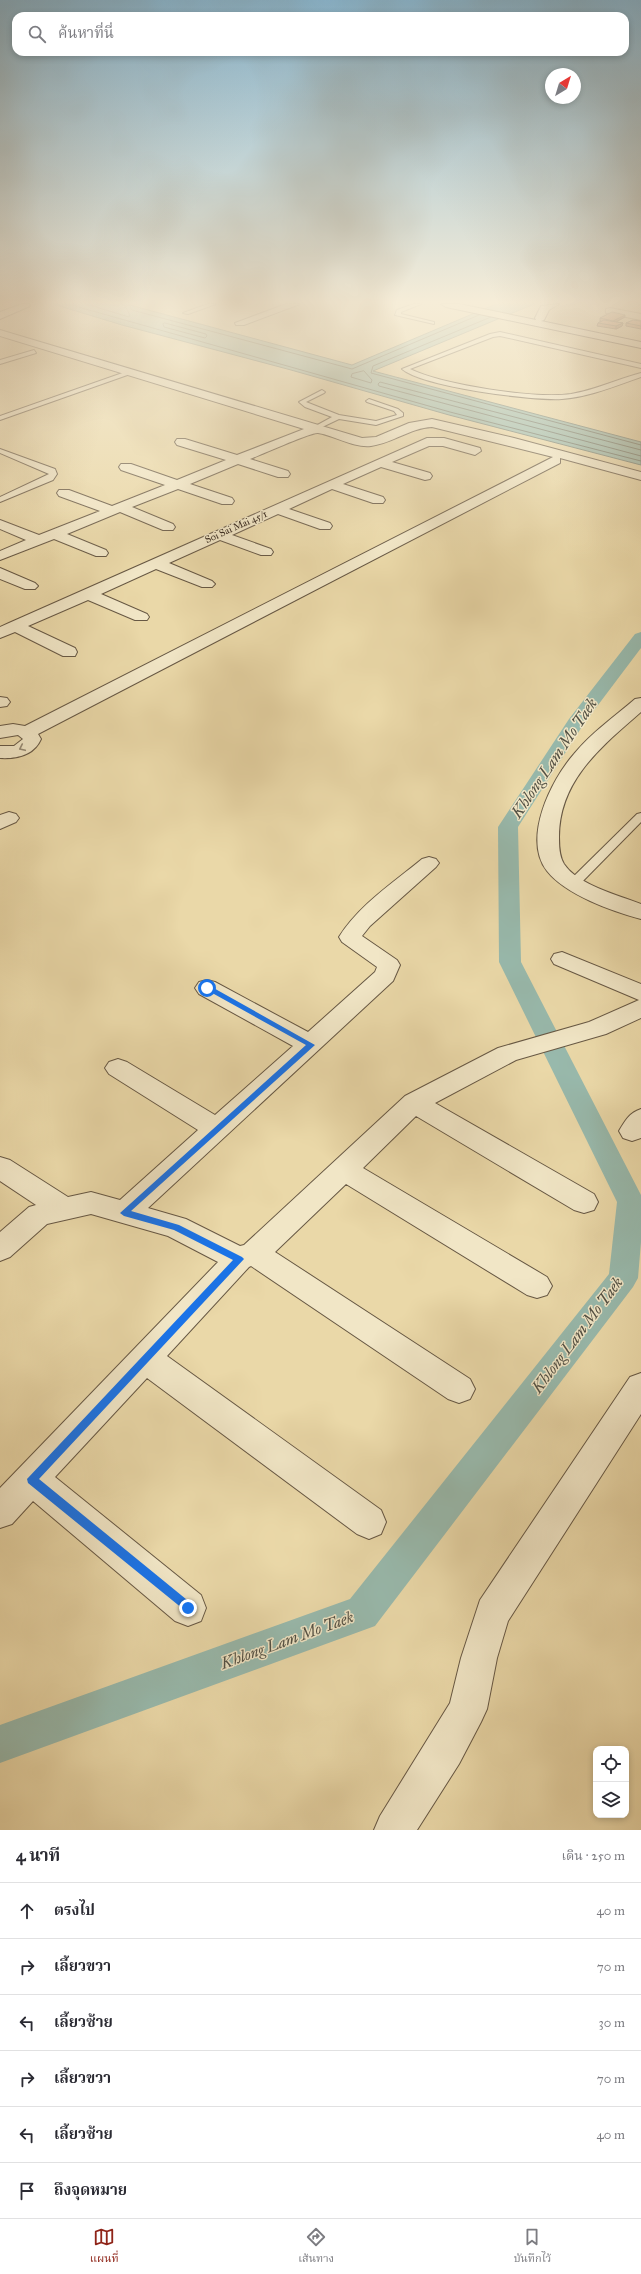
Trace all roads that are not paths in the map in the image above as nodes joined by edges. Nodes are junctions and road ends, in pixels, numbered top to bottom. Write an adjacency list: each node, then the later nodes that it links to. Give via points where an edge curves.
1 (65, 389): 8 (lane)
2 (85, 389): 10 (lane)
3 (174, 389): 11 (street)
4 (484, 389): 5 (lane, via 551,397)
5 (591, 389)
6 (322, 392): 9 (lane, via 302,402)
7 (369, 401): 9 (lane, via 396,410 400,416 376,423)
8 (0, 411)
9 (338, 417): 11 (lane)
10 (0, 418)
11 (308, 431): 13 (street); 16 (street); 22 (street, via 372,443 421,423 432,423)
12 (181, 442): 16 (street)
13 (350, 447)
14 (0, 451): 26 (lane, via 52,471 53,474 50,478)
15 (475, 451): 18 (street, Soi Sai Mai 45/1, via 435,441)
16 (237, 459): 20 (street); 23 (street)
17 (555, 460): 50 (street)
18 (381, 462): 21 (street); 24 (street, Soi Sai Mai 45/1)
19 (126, 467): 23 (street)
20 (283, 474)
21 (425, 476)
22 (641, 476)
23 (176, 484): 28 (street); 29 (street)
24 (332, 485): 27 (street); 30 (street, Soi Sai Mai 45/1)
25 (64, 492): 29 (street)
26 (0, 500)
27 (378, 500)
28 (227, 501)
29 (115, 509): 33 (street); 34 (street)
30 (277, 509): 32 (street); 35 (street, Soi Sai Mai 45/1)
31 (0, 524): 36 (street)
32 (325, 526)
33 (168, 527)
34 (54, 534): 36 (street); 38 (street)
35 (220, 535): 37 (street); 40 (street, Soi Sai Mai 45/1)
36 (38, 540): 39 (street)
37 (266, 552)
38 (101, 553)
39 (0, 556)
40 (156, 563): 42 (street); 44 (street, Soi Sai Mai 45/1)
41 (0, 573): 43 (street)
42 (207, 584)
43 (30, 586)
44 (88, 594): 45 (street); 46 (street, Soi Sai Mai 45/1)
45 (141, 616)
46 (7, 630): 47 (street)
47 (69, 652)
48 (641, 703): 54 (street, via 575,762 557,797 550,823 548,850 555,867)
49 (0, 732): 50 (street)
50 (27, 732): 51 (street, one-way to 51, via 32,739 27,747 14,752)
51 (0, 752)
52 (641, 816): 54 (lane)
53 (429, 863): 60 (street, via 355,929 350,937 358,947 378,956 389,965 385,976)
54 (574, 883): 55 (street)
55 (641, 912)
56 (562, 958): 58 (street)
57 (207, 988): 60 (street)
58 (641, 993)
59 (641, 1008): 62 (street, via 597,1028 507,1054)
60 (311, 1045): 63 (street)
61 (118, 1068): 63 (street)
62 (414, 1103): 65 (street); 66 (street)
63 (217, 1129): 68 (street)
64 (0, 1167): 67 (street)
65 (342, 1169): 70 (street, via 274,1236); 71 (street)
66 (584, 1202)
67 (64, 1209): 68 (street, via 91,1204); 69 (street, via 39,1215)
68 (124, 1213): 70 (street, via 176,1227)
69 (0, 1249)
70 (247, 1256): 72 (street); 74 (street)
71 (537, 1286)
72 (146, 1359): 75 (street); 77 (street)
73 (641, 1387): 79 (street, via 493,1613 468,1709)
74 (459, 1389)
75 (32, 1479): 76 (street); 78 (street)
76 (0, 1512)
77 (369, 1522)
78 (188, 1608)
79 (394, 1830)

